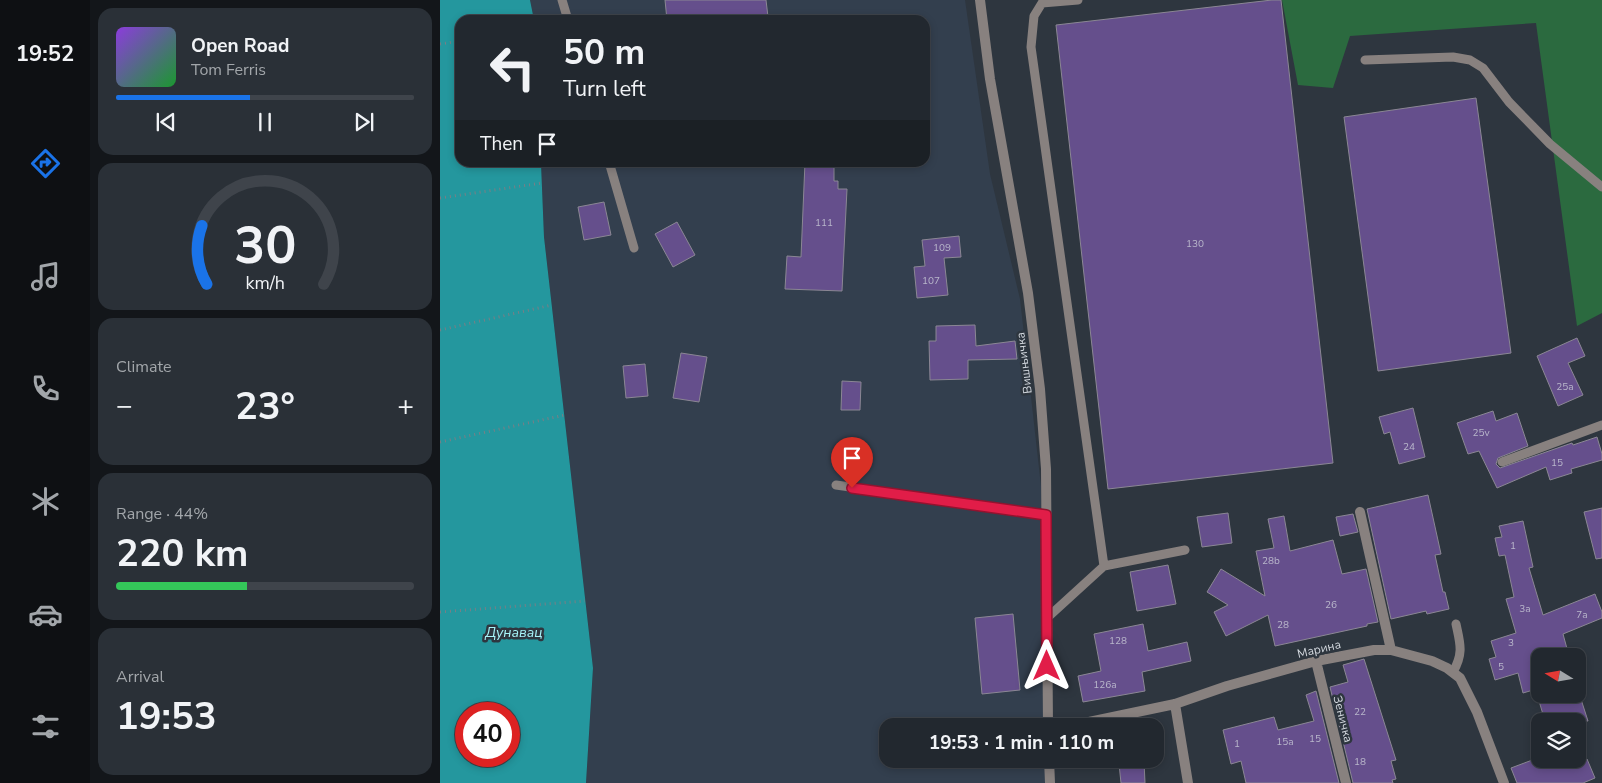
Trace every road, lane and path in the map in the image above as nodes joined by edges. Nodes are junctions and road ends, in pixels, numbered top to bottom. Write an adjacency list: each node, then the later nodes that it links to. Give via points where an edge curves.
1 (562, 0): 4 (lane)
2 (980, 0): 21 (street, Вишњичка, via 990,79 1034,335 1043,423)
3 (1078, 0): 23 (lane, via 1042,3 1034,16 1031,48)
4 (566, 15)
5 (455, 42): 6 (path)
6 (440, 44)
7 (1365, 60): 10 (lane, via 1470,60 1484,68 1509,102 1550,144)
8 (610, 167): 12 (lane)
9 (542, 183): 11 (path)
10 (1602, 187)
11 (440, 198)
12 (634, 248)
13 (552, 305): 14 (path)
14 (440, 330)
15 (564, 414): 17 (path)
16 (1602, 424): 18 (lane)
17 (440, 442)
18 (1502, 462)
19 (836, 486): 21 (lane)
20 (1360, 512): 28 (street)
21 (1046, 515): 26 (street, Вишњичка)
22 (1185, 550): 23 (lane)
23 (1104, 566): 26 (lane)
24 (585, 601): 25 (path)
25 (440, 612)
26 (1047, 618): 32 (street, Вишњичка)
27 (1456, 624): 30 (lane, via 1461,658)
28 (1391, 650): 29 (street, Марина); 30 (street, Марина, via 1432,661)
29 (1316, 661): 31 (street, Марина); 37 (street, Зеничка)
30 (1453, 672): 38 (street, Марина, via 1460,678 1474,704)
31 (1175, 704): 33 (street, Марина); 36 (street)
32 (1048, 718)
33 (1108, 718)
34 (1049, 768): 35 (street)
35 (1050, 783)
36 (1188, 783)
37 (1346, 783)
38 (1504, 783)

